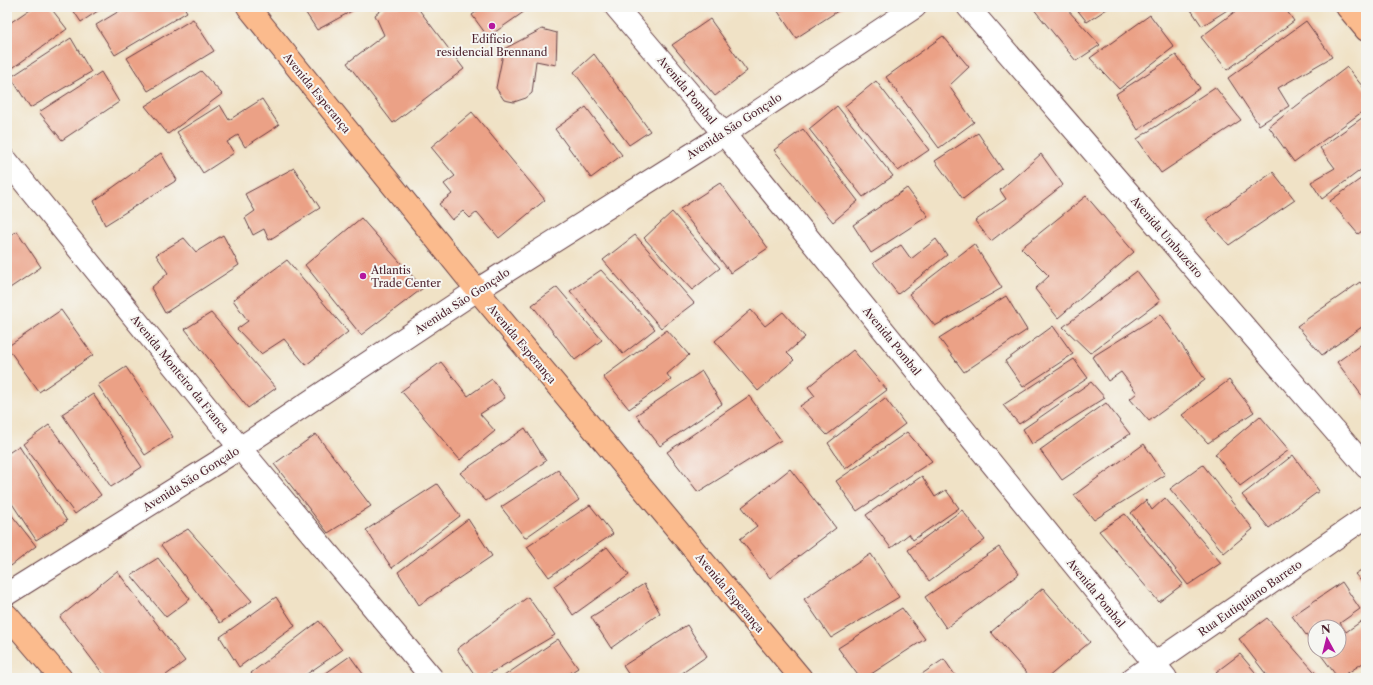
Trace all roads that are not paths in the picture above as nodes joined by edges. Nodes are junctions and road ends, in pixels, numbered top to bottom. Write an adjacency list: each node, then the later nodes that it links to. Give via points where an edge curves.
1 (248, 7): 9 (main road, Avenida Esperança)
2 (616, 7): 7 (street, Avenida Pombal)
3 (915, 7): 7 (street, Avenida São Gonçalo)
4 (968, 7): 11 (street, Avenida Umbuzeiro)
5 (1347, 7): 6 (main road)
6 (1366, 30)
7 (724, 134): 9 (street, Avenida São Gonçalo); 15 (street, Avenida Pombal)
8 (7, 161): 10 (street, Avenida Monteiro da Franca)
9 (477, 290): 10 (street, Avenida São Gonçalo); 18 (main road, Avenida Esperança)
10 (240, 448): 13 (street, Avenida São Gonçalo); 17 (street, Avenida Monteiro da Franca)
11 (1366, 467)
12 (1366, 517): 15 (street, Rua Eutiquiano Barreto)
13 (7, 594)
14 (7, 616): 16 (main road)
15 (1160, 671): 19 (street, Rua Eutiquiano Barreto)
16 (61, 678)
17 (432, 678)
18 (801, 678)
19 (1133, 678)

